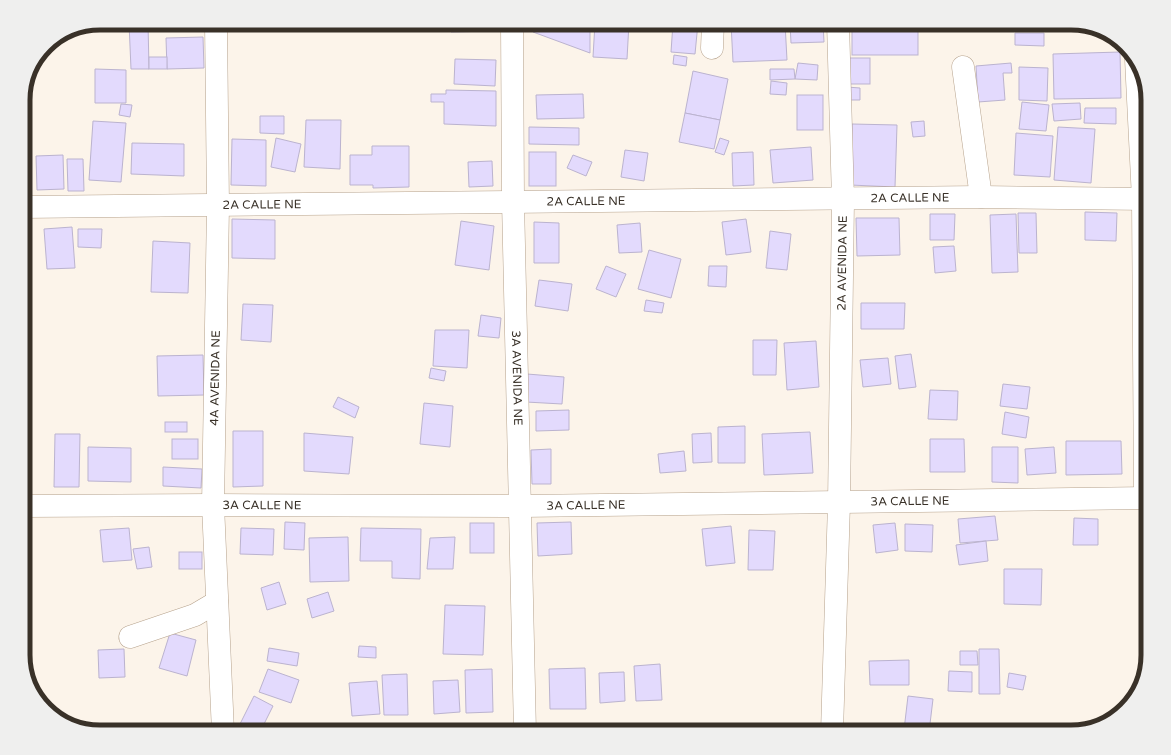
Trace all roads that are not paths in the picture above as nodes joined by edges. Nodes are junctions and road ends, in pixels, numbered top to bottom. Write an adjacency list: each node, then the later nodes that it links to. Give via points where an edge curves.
1 (216, 30): 13 (street, 4A AVENIDA NE)
2 (512, 30): 12 (street, 3A AVENIDA NE)
3 (713, 30): 5 (street)
4 (838, 30): 11 (street, 2A AVENIDA NE)
5 (712, 48)
6 (963, 67): 9 (street)
7 (1137, 77): 8 (street)
8 (1141, 129)
9 (982, 197): 10 (street, 2A CALLE NE); 11 (street, 2A CALLE NE)
10 (1141, 199)
11 (843, 200): 12 (street, 2A CALLE NE); 16 (street, 2A AVENIDA NE)
12 (514, 201): 13 (street, 2A CALLE NE); 19 (street, 3A AVENIDA NE)
13 (218, 206): 14 (street, 2A CALLE NE); 17 (street, 4A AVENIDA NE)
14 (30, 207)
15 (1141, 498): 16 (street, 3A CALLE NE)
16 (839, 502): 19 (street, 3A CALLE NE); 24 (street, 2A AVENIDA NE)
17 (213, 505): 18 (street, 3A CALLE NE); 19 (street, 3A CALLE NE); 20 (street, 4A AVENIDA NE)
18 (30, 506)
19 (521, 506): 23 (street, 3A AVENIDA NE)
20 (217, 602): 21 (street, via 195,615); 22 (street, 4A AVENIDA NE)
21 (130, 637)
22 (223, 725)
23 (525, 725)
24 (832, 725)

